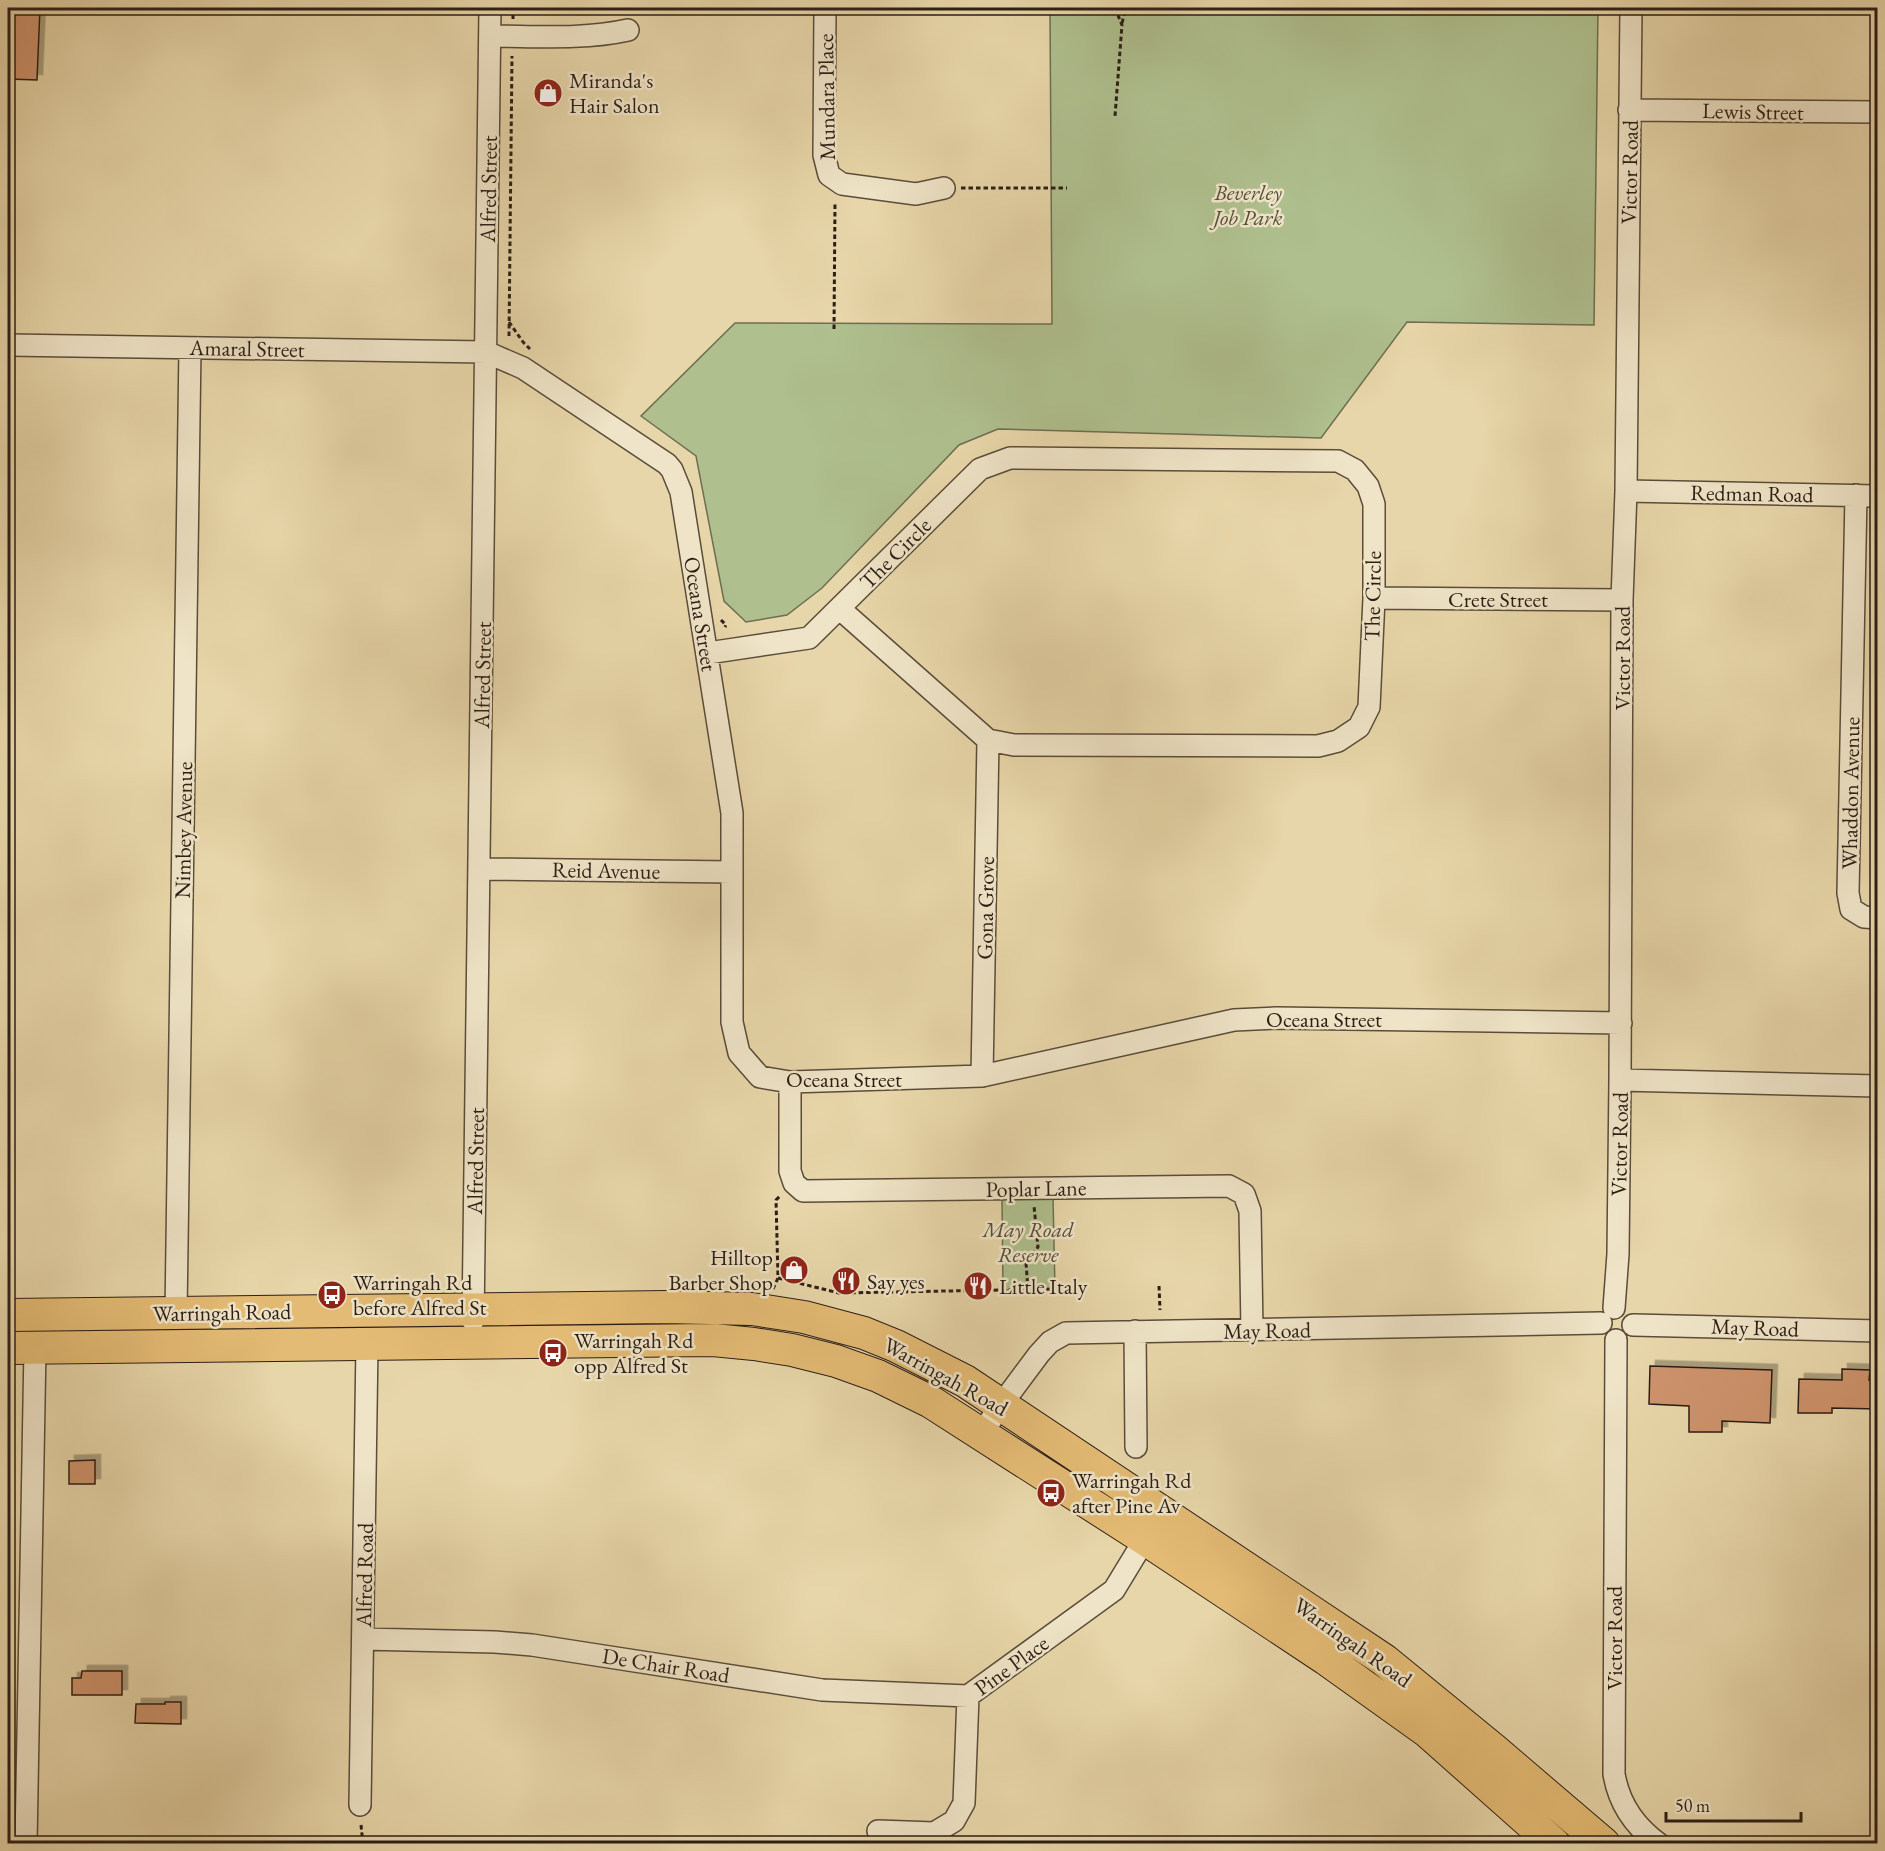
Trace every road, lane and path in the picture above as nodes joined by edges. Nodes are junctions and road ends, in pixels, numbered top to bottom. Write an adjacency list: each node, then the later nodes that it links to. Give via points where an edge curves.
1 (490, 8): 8 (street, Alfred Street)
2 (825, 8): 13 (street, Mundara Place, via 824,155 829,175)
3 (1115, 8): 6 (path)
4 (1126, 8): 6 (path)
5 (1631, 8): 10 (street, Victor Road)
6 (1122, 25): 12 (path)
7 (628, 30): 8 (street, via 577,36)
8 (490, 36): 21 (street, Alfred Street)
9 (512, 62): 16 (path, Alfred Street)
10 (1629, 110): 11 (street, Lewis Street); 23 (street, Victor Road)
11 (1878, 112)
12 (1115, 116)
13 (842, 184): 14 (street, Mundara Place, via 916,195); 17 (path, via 835,198)
14 (944, 188): 15 (path)
15 (1067, 188)
16 (509, 322): 18 (path, Alfred Street); 22 (path)
17 (834, 329)
18 (509, 336)
19 (8, 345): 20 (street, Amaral Street)
20 (190, 348): 21 (street, Amaral Street); 48 (street, Nimbey Avenue)
21 (486, 352): 29 (street, Oceana Street, via 523,368 672,470 681,492); 31 (street, Alfred Street)
22 (535, 353)
23 (1626, 491): 24 (street, Redman Road); 27 (street, Victor Road)
24 (1856, 495): 25 (street, Redman Road); 33 (street, Whaddon Avenue, via 1848,893 1851,909 1864,917)
25 (1878, 496)
26 (1374, 598): 27 (street, Crete Street); 28 (street, The Circle, via 1374,504 1368,486 1354,470 1338,461 1010,458 980,469); 30 (street, The Circle, via 1369,707 1359,727 1338,741 1318,746 1014,745)
27 (1622, 600): 34 (street, Victor Road)
28 (840, 609): 29 (street, The Circle, via 809,638); 30 (street, The Circle)
29 (708, 652): 32 (street, Oceana Street, via 732,813)
30 (988, 740): 35 (street, Gona Grove)
31 (479, 869): 32 (street, Reid Avenue); 46 (street, Alfred Street)
32 (732, 872): 37 (street, Oceana Street, via 732,1022 738,1053 760,1077)
33 (1878, 918)
34 (1621, 1023): 35 (street, Oceana Street, via 1234,1020); 36 (street, Victor Road)
35 (982, 1076): 37 (street, Oceana Street)
36 (1620, 1080): 38 (street); 50 (street, Victor Road, via 1618,1254)
37 (790, 1082): 39 (street, via 790,1171)
38 (1878, 1086)
39 (794, 1183): 40 (street, Poplar Lane, via 803,1191); 41 (path, via 776,1200)
40 (1019, 1188): 45 (path, via 1035,1206 1036,1216 1038,1246 1026,1263); 52 (street, Poplar Lane, via 1229,1186 1244,1194 1250,1211)
41 (778, 1278): 43 (path); 45 (path, via 838,1293)
42 (1160, 1286): 47 (path)
43 (772, 1289)
44 (1054, 1289): 45 (path)
45 (1028, 1290)
46 (473, 1309): 48 (highway, Warringah Road); 56 (street, Alfred Street); 59 (highway, Warringah Road, via 724,1308 788,1314 864,1333 896,1346 965,1381)
47 (1160, 1310)
48 (176, 1313): 49 (highway, Warringah Road)
49 (8, 1314)
50 (1608, 1316): 51 (street, via 1626,1311); 52 (street, May Road); 55 (street, via 1602,1330)
51 (1632, 1325): 54 (street, May Road); 55 (street, via 1628,1334)
52 (1252, 1330): 53 (street, May Road)
53 (1135, 1331): 59 (street, May Road, via 1066,1333 1050,1342); 61 (street)
54 (1878, 1331)
55 (1616, 1340): 73 (street, Victor Road, via 1614,1774 1617,1791 1628,1812)
56 (473, 1342): 57 (highway, Warringah Road); 60 (highway, Warringah Road, via 713,1340 792,1350 878,1376)
57 (367, 1345): 58 (highway, Warringah Road); 64 (street, Alfred Road)
58 (21, 1348): 69 (street)
59 (1000, 1404): 60 (street, May Road); 62 (highway, Warringah Road)
60 (982, 1433): 63 (highway, Warringah Road)
61 (1136, 1447)
62 (1163, 1513): 63 (highway); 72 (highway, Warringah Road, via 1384,1660)
63 (1145, 1539): 65 (street, Pine Place, via 1114,1590); 71 (highway, Warringah Road, via 1428,1732)
64 (363, 1639): 65 (street, De Chair Road, via 532,1645 822,1690); 66 (street, Alfred Road)
65 (968, 1696): 67 (street, Pine Place, via 964,1803 954,1821 934,1833)
66 (360, 1805)
67 (878, 1830)
68 (361, 1835): 70 (path)
69 (26, 1844)
70 (363, 1844)
71 (1554, 1844)
72 (1604, 1844)
73 (1659, 1844)

